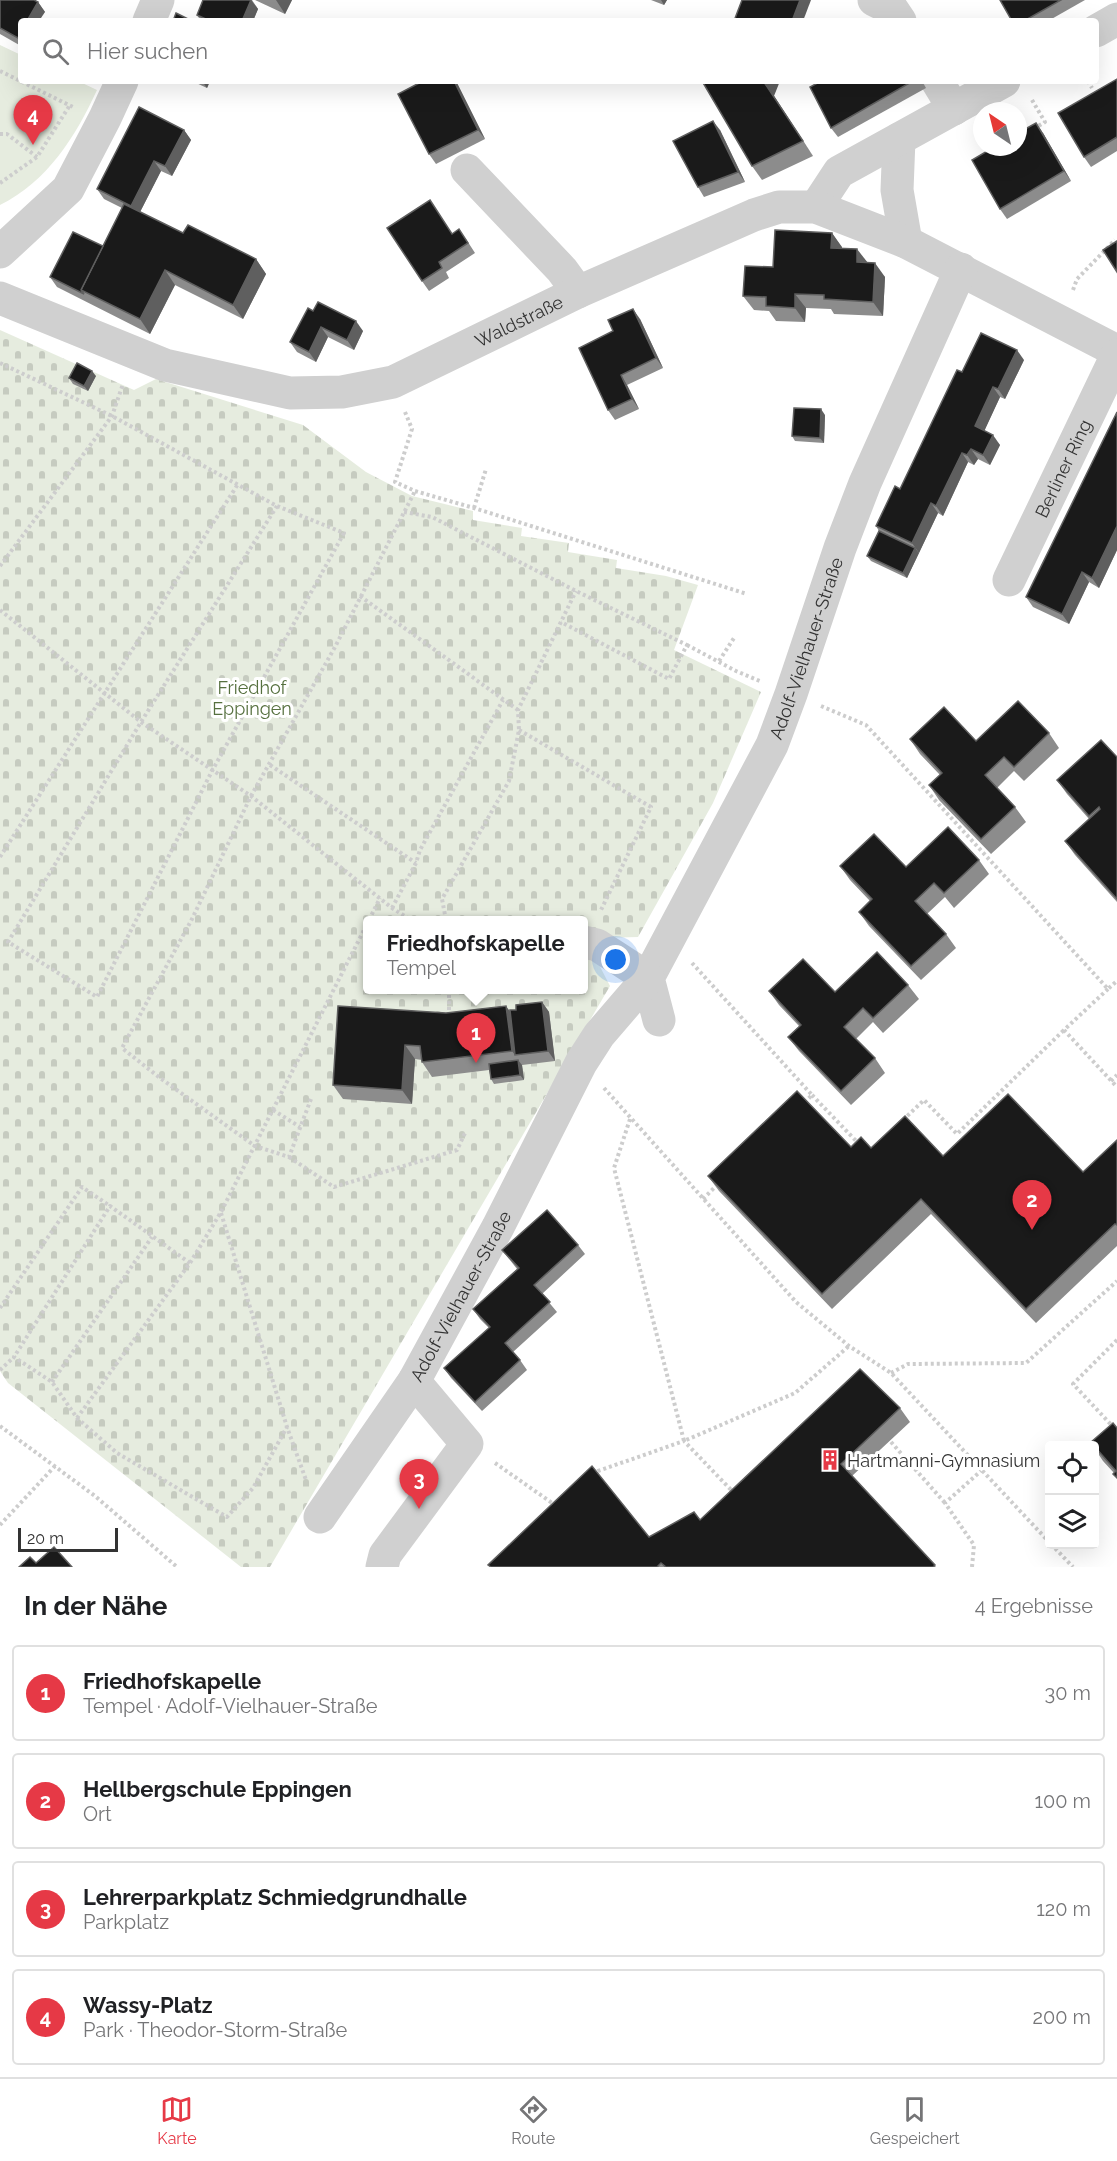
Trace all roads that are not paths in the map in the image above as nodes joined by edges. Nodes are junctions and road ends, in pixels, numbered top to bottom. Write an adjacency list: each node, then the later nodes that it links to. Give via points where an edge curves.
1 (158, 0): 3 (street)
2 (874, 0): 4 (street, via 892,9)
3 (150, 18)
4 (898, 18)
5 (1117, 19): 6 (street)
6 (1099, 29)
7 (121, 84): 15 (street, via 68,189)
8 (939, 84): 10 (street)
9 (1016, 88): 10 (street)
10 (954, 109): 11 (street)
11 (899, 139): 13 (street, via 839,172); 14 (street, via 897,190)
12 (467, 170): 17 (street)
13 (816, 207): 14 (street, Berliner Ring); 17 (street, Waldstraße, via 779,207 754,215)
14 (906, 242): 16 (street, Berliner Ring)
15 (0, 252)
16 (961, 269): 19 (street, Berliner Ring); 22 (street, Adolf-Vielhauer-Straße, via 865,483 772,745)
17 (578, 292): 18 (street, Waldstraße, via 393,382 342,392 290,393 165,366)
18 (0, 298)
19 (1117, 353): 20 (street, Berliner Ring)
20 (1009, 580)
21 (590, 931): 22 (street, via 597,945)
22 (648, 978): 23 (street); 24 (street, Adolf-Vielhauer-Straße, via 599,1035 582,1063)
23 (659, 1020)
24 (414, 1381): 25 (street, Adolf-Vielhauer-Straße); 26 (street, via 467,1444 385,1555)
25 (320, 1517)
26 (382, 1567)

